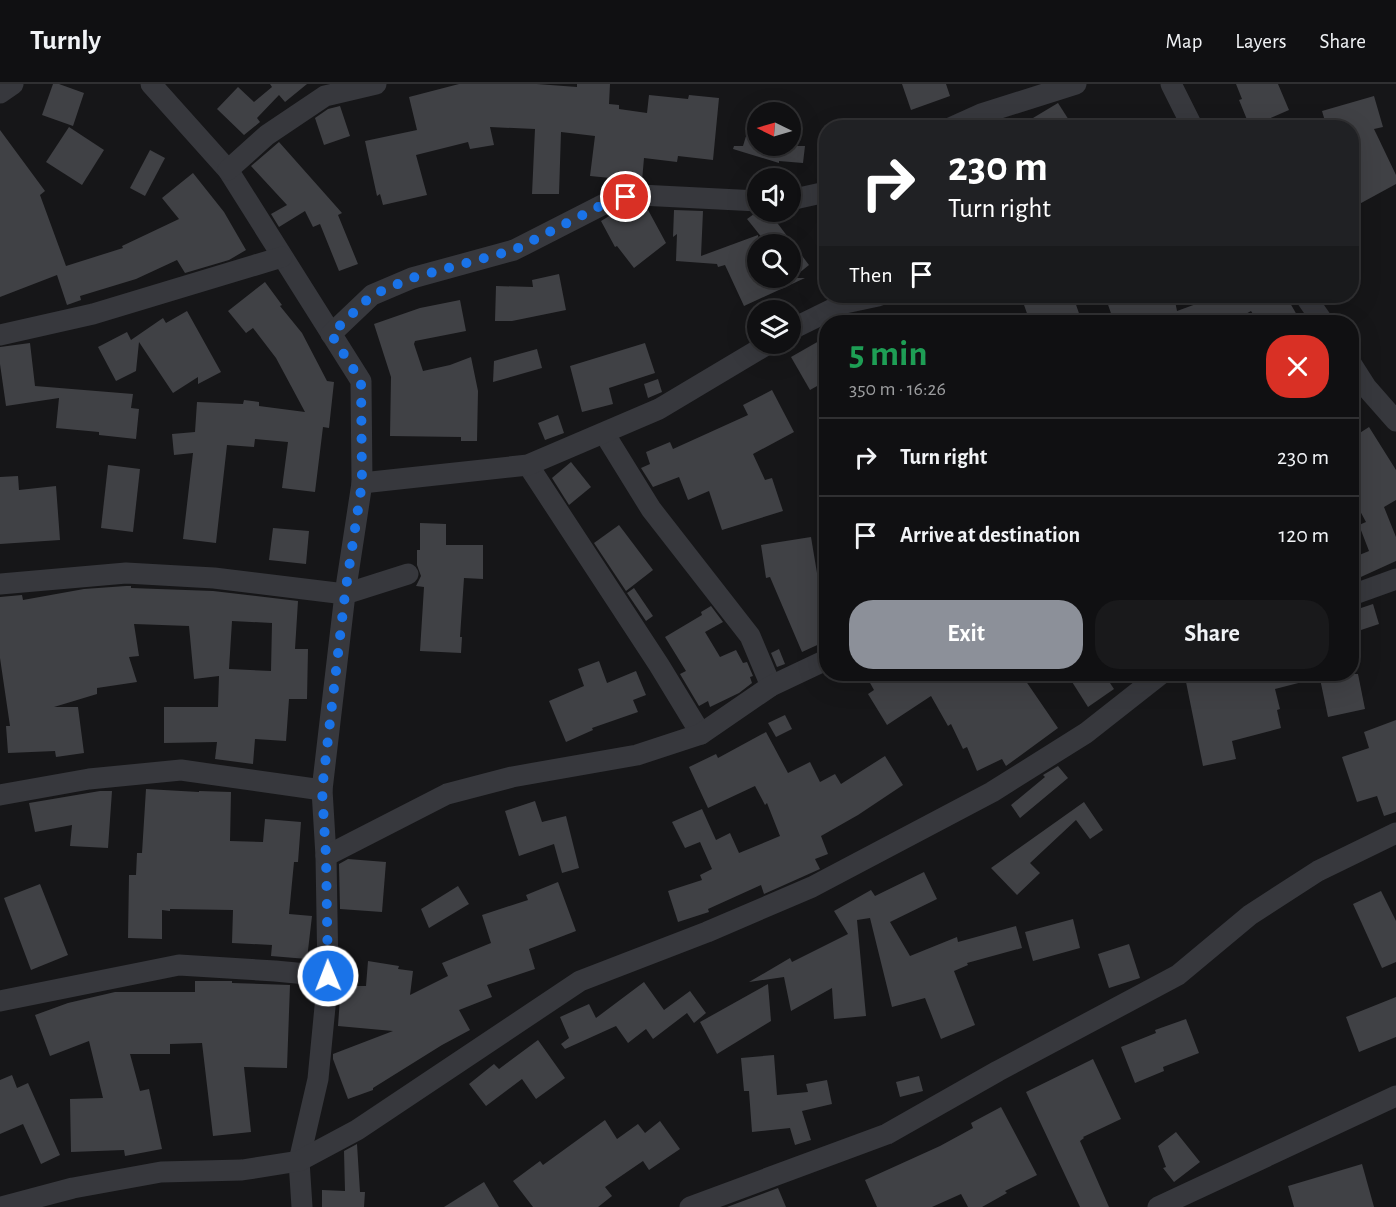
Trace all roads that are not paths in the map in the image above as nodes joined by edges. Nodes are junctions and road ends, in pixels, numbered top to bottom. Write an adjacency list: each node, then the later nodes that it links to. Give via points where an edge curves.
1 (13, 84): 6 (street)
2 (152, 84): 9 (street)
3 (376, 84): 9 (street, via 325,96 267,135)
4 (1076, 84): 7 (street)
5 (1171, 84): 8 (street)
6 (0, 93)
7 (968, 120)
8 (1189, 120)
9 (228, 170): 13 (street)
10 (819, 194): 11 (street)
11 (801, 198)
12 (747, 200): 18 (street, via 640,195 612,200 514,250 412,278 372,295)
13 (282, 257): 18 (street); 19 (street, via 93,314)
14 (845, 303): 15 (street)
15 (821, 315)
16 (819, 316): 17 (street)
17 (801, 325)
18 (331, 334): 25 (street, via 361,381)
19 (0, 335)
20 (751, 354): 23 (street, via 659,409)
21 (1359, 391): 22 (street)
22 (1396, 421)
23 (604, 433): 24 (street); 33 (street, via 651,509 750,636)
24 (528, 465): 25 (street); 34 (street)
25 (362, 483): 30 (street)
26 (408, 574): 30 (street)
27 (1396, 579): 29 (street)
28 (0, 584): 30 (street, via 126,573 214,578)
29 (1359, 592)
30 (345, 594): 35 (street)
31 (819, 663): 33 (street)
32 (1152, 681): 42 (street, via 1086,733 992,792 812,887 580,981 357,1130)
33 (771, 686): 34 (street)
34 (701, 734): 38 (street, via 637,755 512,777 447,794)
35 (322, 790): 36 (street, via 181,770 89,779); 38 (street)
36 (0, 795)
37 (1396, 832): 45 (street, via 1318,871 1250,915 1178,975 887,1134)
38 (326, 856): 39 (street)
39 (328, 976): 40 (street, via 179,965); 42 (street, via 318,1079)
40 (0, 1001)
41 (1396, 1096): 46 (street)
42 (299, 1161): 43 (street, via 242,1170 161,1172 72,1188); 44 (street)
43 (2, 1207)
44 (302, 1207)
45 (690, 1207)
46 (1158, 1207)

